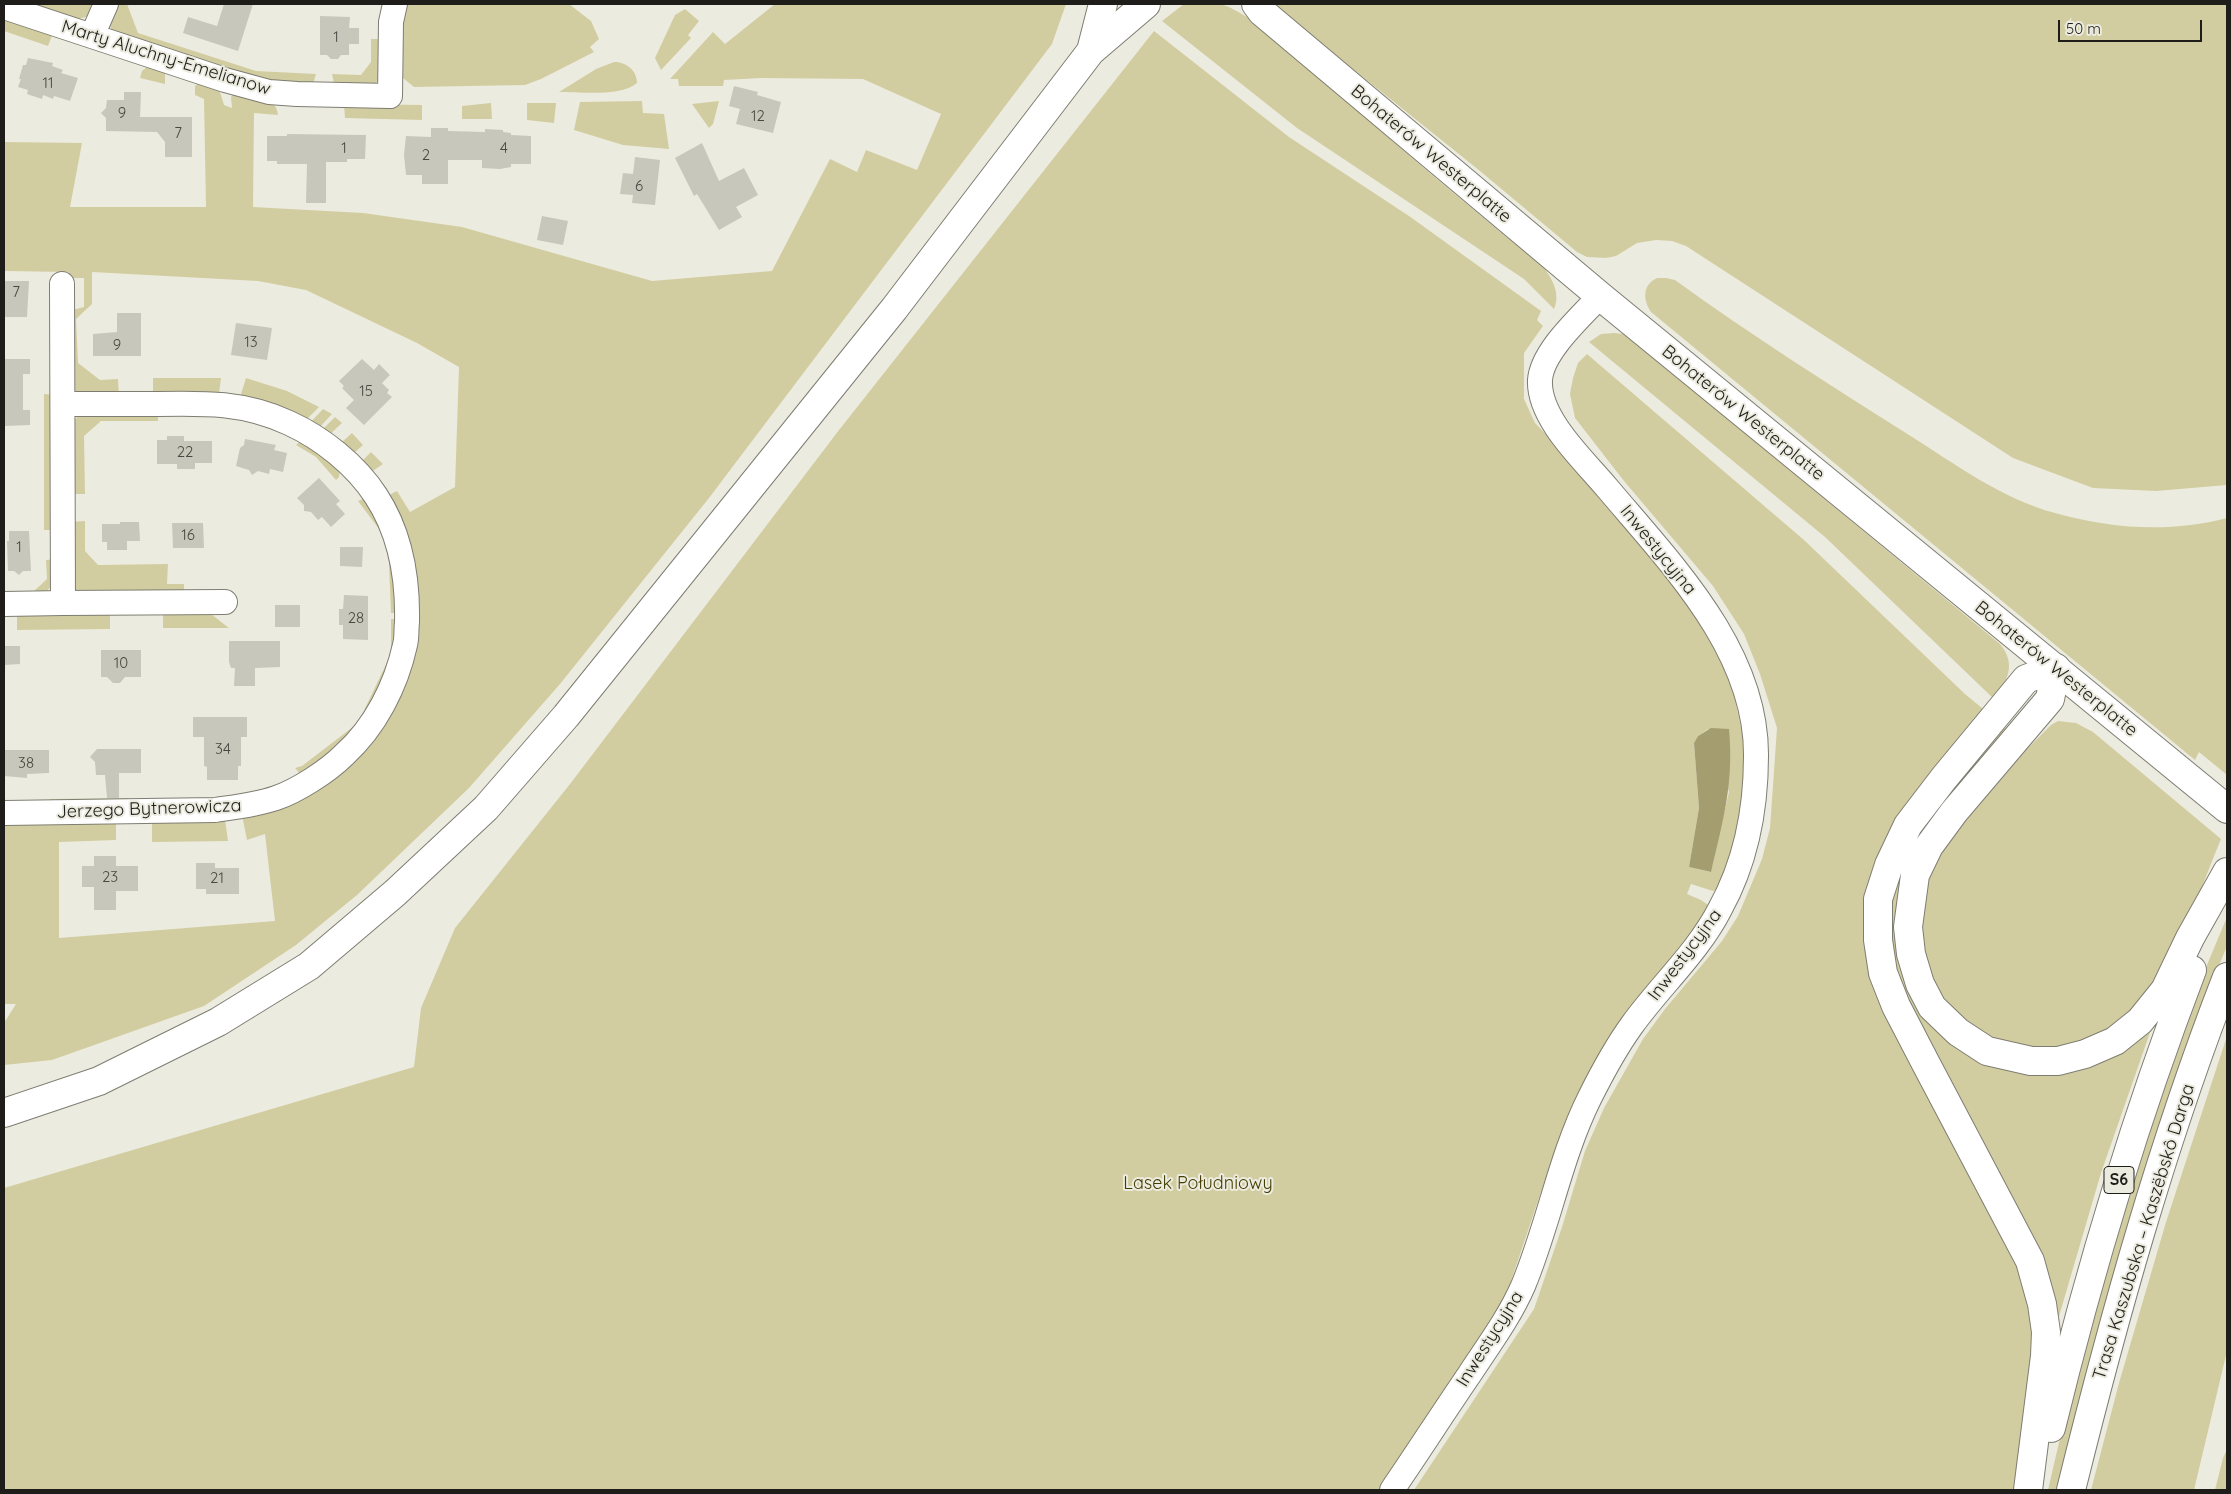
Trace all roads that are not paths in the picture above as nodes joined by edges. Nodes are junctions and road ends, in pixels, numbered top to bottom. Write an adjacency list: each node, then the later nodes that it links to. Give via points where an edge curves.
1 (106, 4): 7 (street)
2 (395, 4): 7 (street, Marty Aluchny-Emelianow, via 391,22 390,96 269,92)
3 (1103, 4): 8 (main road)
4 (1146, 4): 8 (main road)
5 (1254, 6): 10 (main road, Bohaterów Westerplatte)
6 (4, 7): 7 (street, Marty Aluchny-Emelianow)
7 (92, 36)
8 (1091, 51): 21 (main road, via 894,310 566,716 486,808 309,966 218,1022 99,1081)
9 (62, 284): 11 (street)
10 (1600, 296): 15 (main road, Bohaterów Westerplatte); 22 (street, Inwestycyjna, via 1555,346 1542,367 1540,383 1546,409 1567,442 1708,611 1734,659 1750,706 1757,754 1752,817 1739,868 1719,912 1631,1026 1589,1099 1567,1151 1523,1285 1509,1313)
11 (64, 404): 13 (street); 17 (street, Jerzego Bytnerowicza, via 219,403 265,413 316,438 355,472 376,496 388,518 399,546 406,581 406,644 396,677 373,723 344,756 278,798 216,810)
12 (225, 602): 13 (street)
13 (63, 603): 14 (street)
14 (4, 604)
15 (2056, 668): 16 (main road, Bohaterów Westerplatte); 18 (main road, via 2050,699 1954,812 1929,846 1915,875 1908,927 1911,954 1920,984 1932,1007 1958,1032 1987,1051 2030,1061 2058,1061 2115,1041 2140,1021 2165,990); 23 (main road, via 2026,680 1944,778 1908,825 1889,865 1878,899 1882,973 1896,1006 2030,1261 2042,1304 2045,1356)
16 (2227, 809)
17 (4, 813)
18 (2227, 872)
19 (2227, 877): 24 (main road, Trasa Kaszubska – Kaszëbskô Darga / S6, via 2170,1026 2123,1166 2072,1344)
20 (2227, 977): 25 (main road, Trasa Kaszubska – Kaszëbskô Darga / S6, via 2157,1177 2106,1351)
21 (4, 1113)
22 (1392, 1490)
23 (2028, 1490)
24 (2036, 1490)
25 (2071, 1490)

